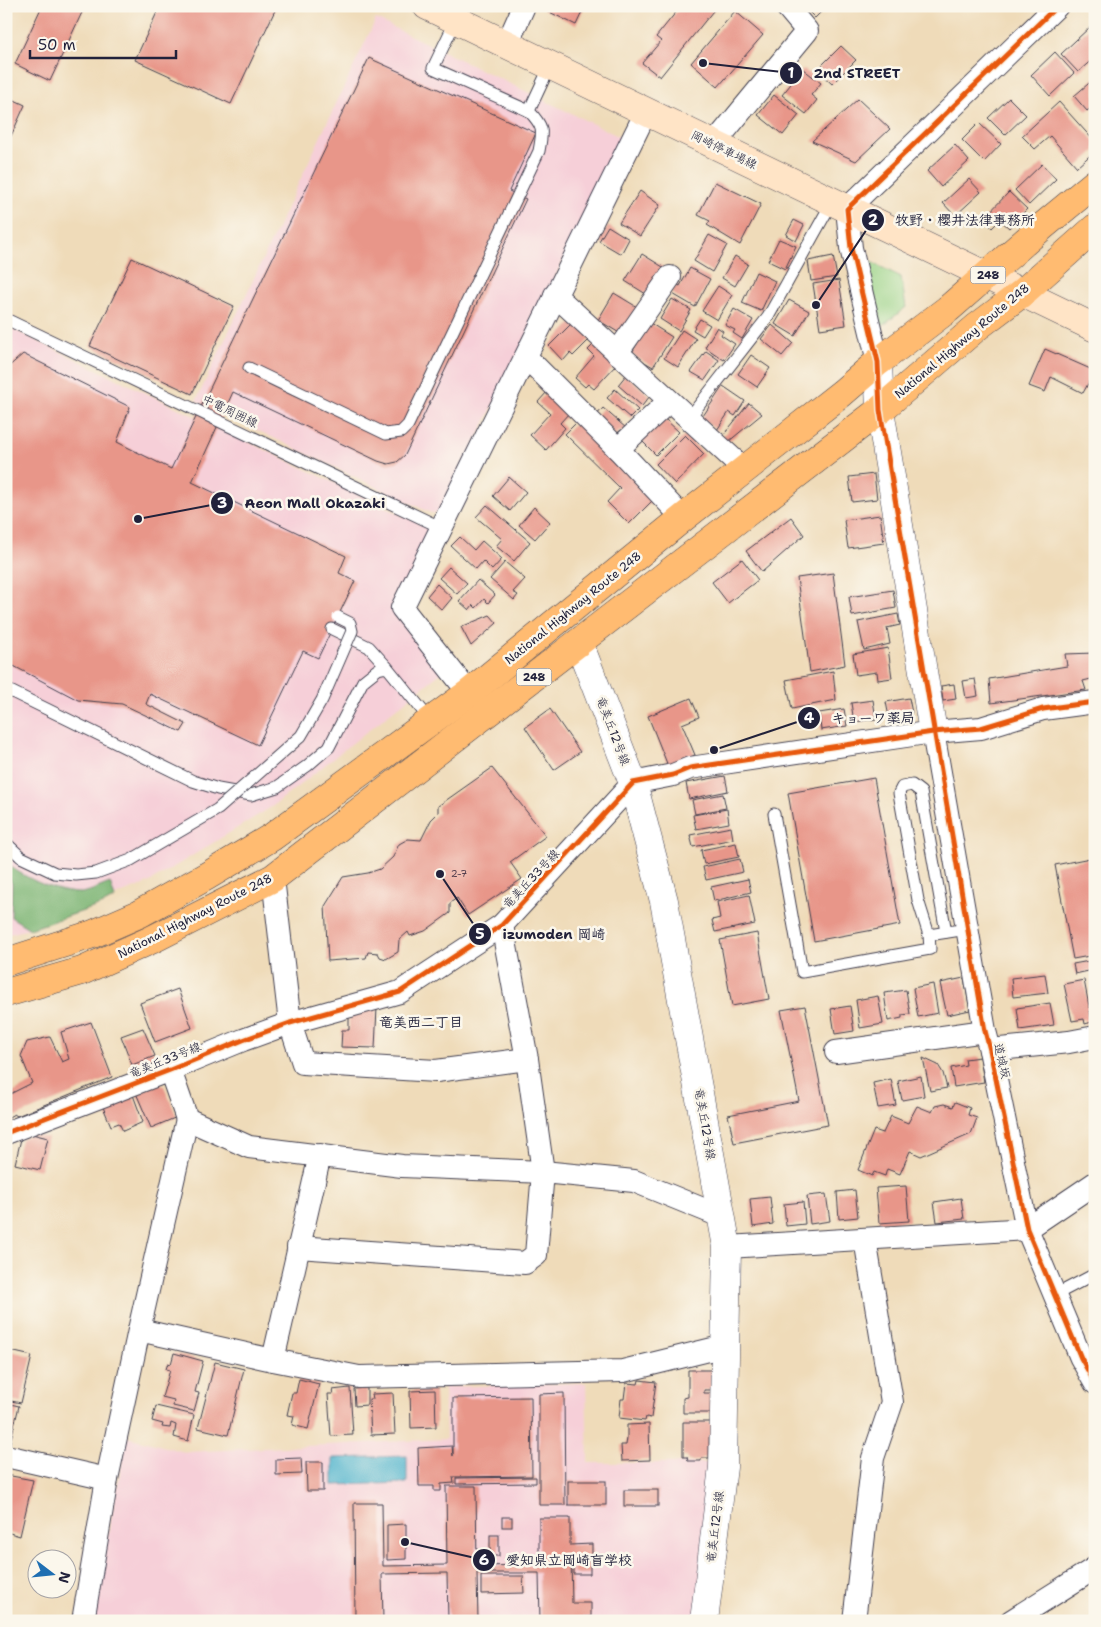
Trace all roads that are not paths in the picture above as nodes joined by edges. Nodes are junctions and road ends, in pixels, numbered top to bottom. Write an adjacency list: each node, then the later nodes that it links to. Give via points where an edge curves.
1 (427, 6): 5 (main road, 岡崎停車場線)
2 (524, 6): 6 (street)
3 (786, 6): 10 (street, via 807,30)
4 (1057, 6): 12 (street)
5 (456, 20): 6 (main road, 岡崎停車場線); 8 (lane, via 433,68)
6 (507, 44): 7 (main road, 岡崎停車場線)
7 (550, 66): 8 (lane); 9 (main road, 岡崎停車場線)
8 (529, 111): 23 (lane, via 543,134 539,151 408,425 401,432 386,434)
9 (646, 112): 10 (main road, 岡崎停車場線); 17 (street)
10 (714, 144): 12 (main road, 岡崎停車場線)
11 (1095, 183): 14 (highway, National Highway Route 248 / 248)
12 (840, 206): 14 (main road, 岡崎停車場線); 22 (street); 26 (lane, via 768,317)
13 (1095, 228): 16 (highway, National Highway Route 248 / 248)
14 (986, 276): 16 (main road, 岡崎停車場線); 22 (highway, National Highway Route 248 / 248)
15 (670, 277): 20 (street)
16 (1022, 293): 19 (main road, 岡崎停車場線); 25 (highway, National Highway Route 248 / 248)
17 (556, 295): 20 (street); 21 (street)
18 (6, 319): 30 (lane, 中電周囲線)
19 (1095, 328)
20 (617, 353): 24 (street)
21 (526, 357): 27 (street); 30 (street)
22 (878, 362): 25 (street); 28 (highway, National Highway Route 248 / 248)
23 (249, 368)
24 (669, 401): 26 (street); 27 (street)
25 (880, 410): 33 (highway, National Highway Route 248 / 248); 39 (street)
26 (689, 418): 28 (street)
27 (618, 449): 29 (street)
28 (745, 470): 29 (highway, National Highway Route 248 / 248)
29 (683, 518): 36 (highway, National Highway Route 248 / 248)
30 (442, 528): 36 (street, via 402,608)
31 (338, 617): 42 (lane, bridge, via 350,623 352,632 322,700 301,736 218,809 131,860 96,873 56,873 21,857)
32 (332, 629): 34 (lane, via 369,647)
33 (579, 643): 40 (street, 竜美丘12号線); 43 (highway, National Highway Route 248 / 248)
34 (387, 667): 35 (lane, via 378,669 363,681 329,747 277,787 251,795 193,780); 38 (lane)
35 (6, 689)
36 (469, 693): 38 (highway, National Highway Route 248 / 248)
37 (1095, 702): 39 (street, via 1043,709 981,728)
38 (431, 721): 47 (highway, National Highway Route 248 / 248, via 272,837 208,876 139,914 93,934)
39 (933, 732): 40 (street, via 690,768); 45 (street, 道城坂)
40 (633, 783): 44 (street, 竜美丘33号線); 60 (street, 竜美丘12号線, via 664,901)
41 (774, 814): 46 (lane, via 802,972 930,949)
42 (6, 843)
43 (273, 878): 48 (highway, National Highway Route 248 / 248, via 82,971); 49 (street)
44 (502, 925): 49 (street, 竜美丘33号線, via 400,992); 53 (street)
45 (957, 931): 46 (lane); 46 (lane, via 921,792 912,785 902,787 899,793 918,900); 51 (street, 道城坂)
46 (929, 935)
47 (6, 962)
48 (6, 993)
49 (290, 1023): 53 (street, via 303,1063 436,1071); 54 (street, 竜美丘33号線)
50 (1095, 1036): 51 (street, via 1069,1042)
51 (987, 1040): 52 (street); 61 (street, 道城坂)
52 (836, 1052)
53 (527, 1059): 58 (street)
54 (170, 1070): 55 (street); 56 (street, 竜美丘33号線)
55 (187, 1119): 57 (street, via 249,1147); 67 (street)
56 (6, 1132)
57 (320, 1156): 58 (street, via 402,1166); 63 (street)
58 (543, 1172): 60 (street, via 634,1181); 63 (street, via 536,1254 525,1263)
59 (1095, 1183): 61 (street)
60 (720, 1216): 64 (street, 竜美丘12号線)
61 (1027, 1229): 62 (street); 66 (street, 道城坂)
62 (865, 1239): 64 (street); 76 (street, via 892,1402 873,1458)
63 (298, 1247): 69 (street)
64 (727, 1248): 68 (street, 竜美丘12号線)
65 (1095, 1274): 66 (lane)
66 (1055, 1295): 70 (street, 道城坂)
67 (139, 1330): 69 (street); 72 (street)
68 (725, 1346): 69 (street, via 623,1371 359,1377); 75 (street, 竜美丘12号線, via 723,1467)
69 (273, 1360)
70 (1095, 1383)
71 (6, 1456): 72 (street)
72 (107, 1478): 74 (street)
73 (1095, 1568): 77 (street)
74 (83, 1621)
75 (704, 1621)
76 (854, 1621)
77 (1012, 1621)

